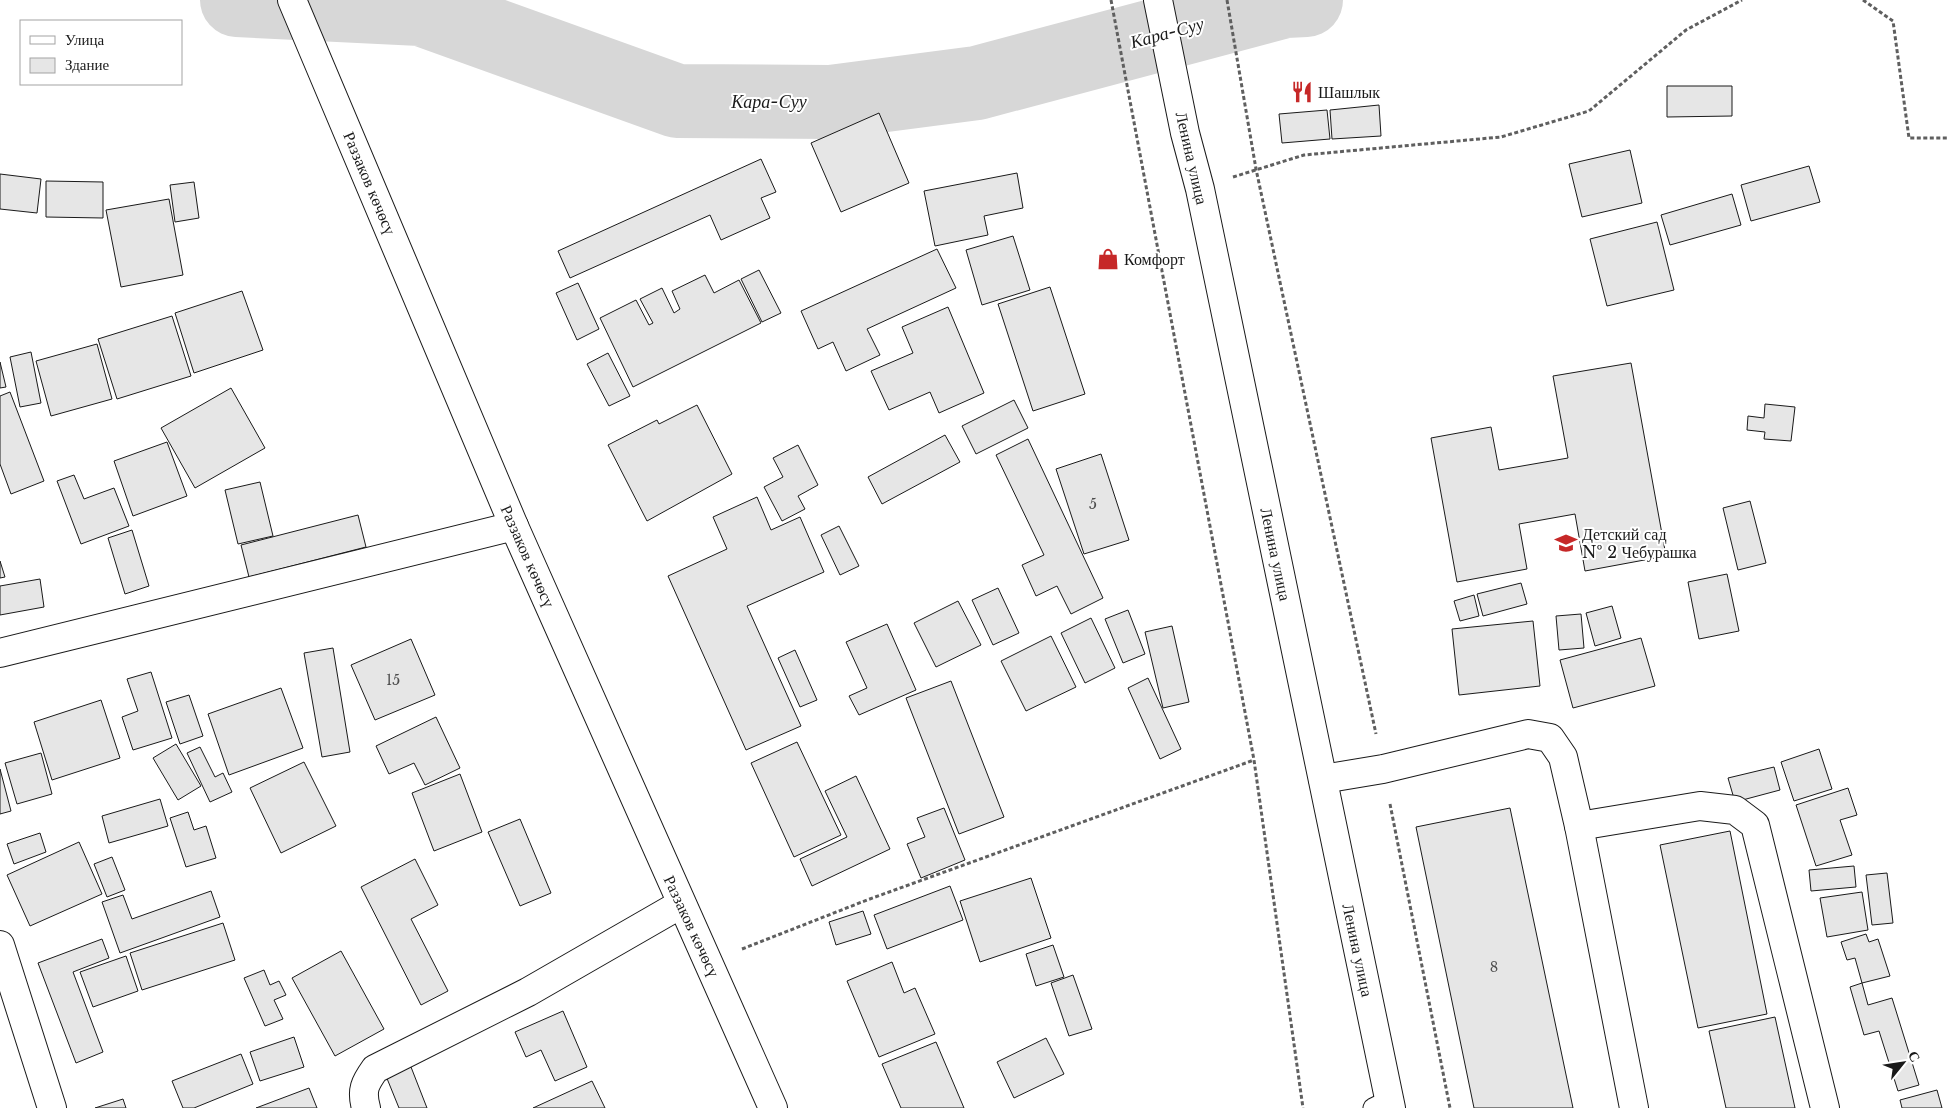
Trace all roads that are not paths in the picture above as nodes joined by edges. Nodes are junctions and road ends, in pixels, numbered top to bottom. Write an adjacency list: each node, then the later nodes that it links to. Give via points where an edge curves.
1 (292, 0): 3 (main road, Раззаков көчөсү)
2 (1158, 0): 5 (main road, Ленина улица)
3 (514, 526): 4 (main road); 7 (main road, Раззаков көчөсү)
4 (0, 653)
5 (1323, 779): 6 (main road, via 1383,769 1528,734 1550,738 1564,757); 9 (main road, Ленина улица)
6 (1579, 826): 13 (main road); 14 (main road, via 1700,806 1735,810 1755,825)
7 (681, 904): 11 (main road, via 528,992 374,1069 364,1084); 12 (main road, Раззаков көчөсү)
8 (0, 945): 10 (main road)
9 (1384, 1105)
10 (52, 1108)
11 (366, 1108)
12 (773, 1108)
13 (1634, 1108)
14 (1825, 1108)

